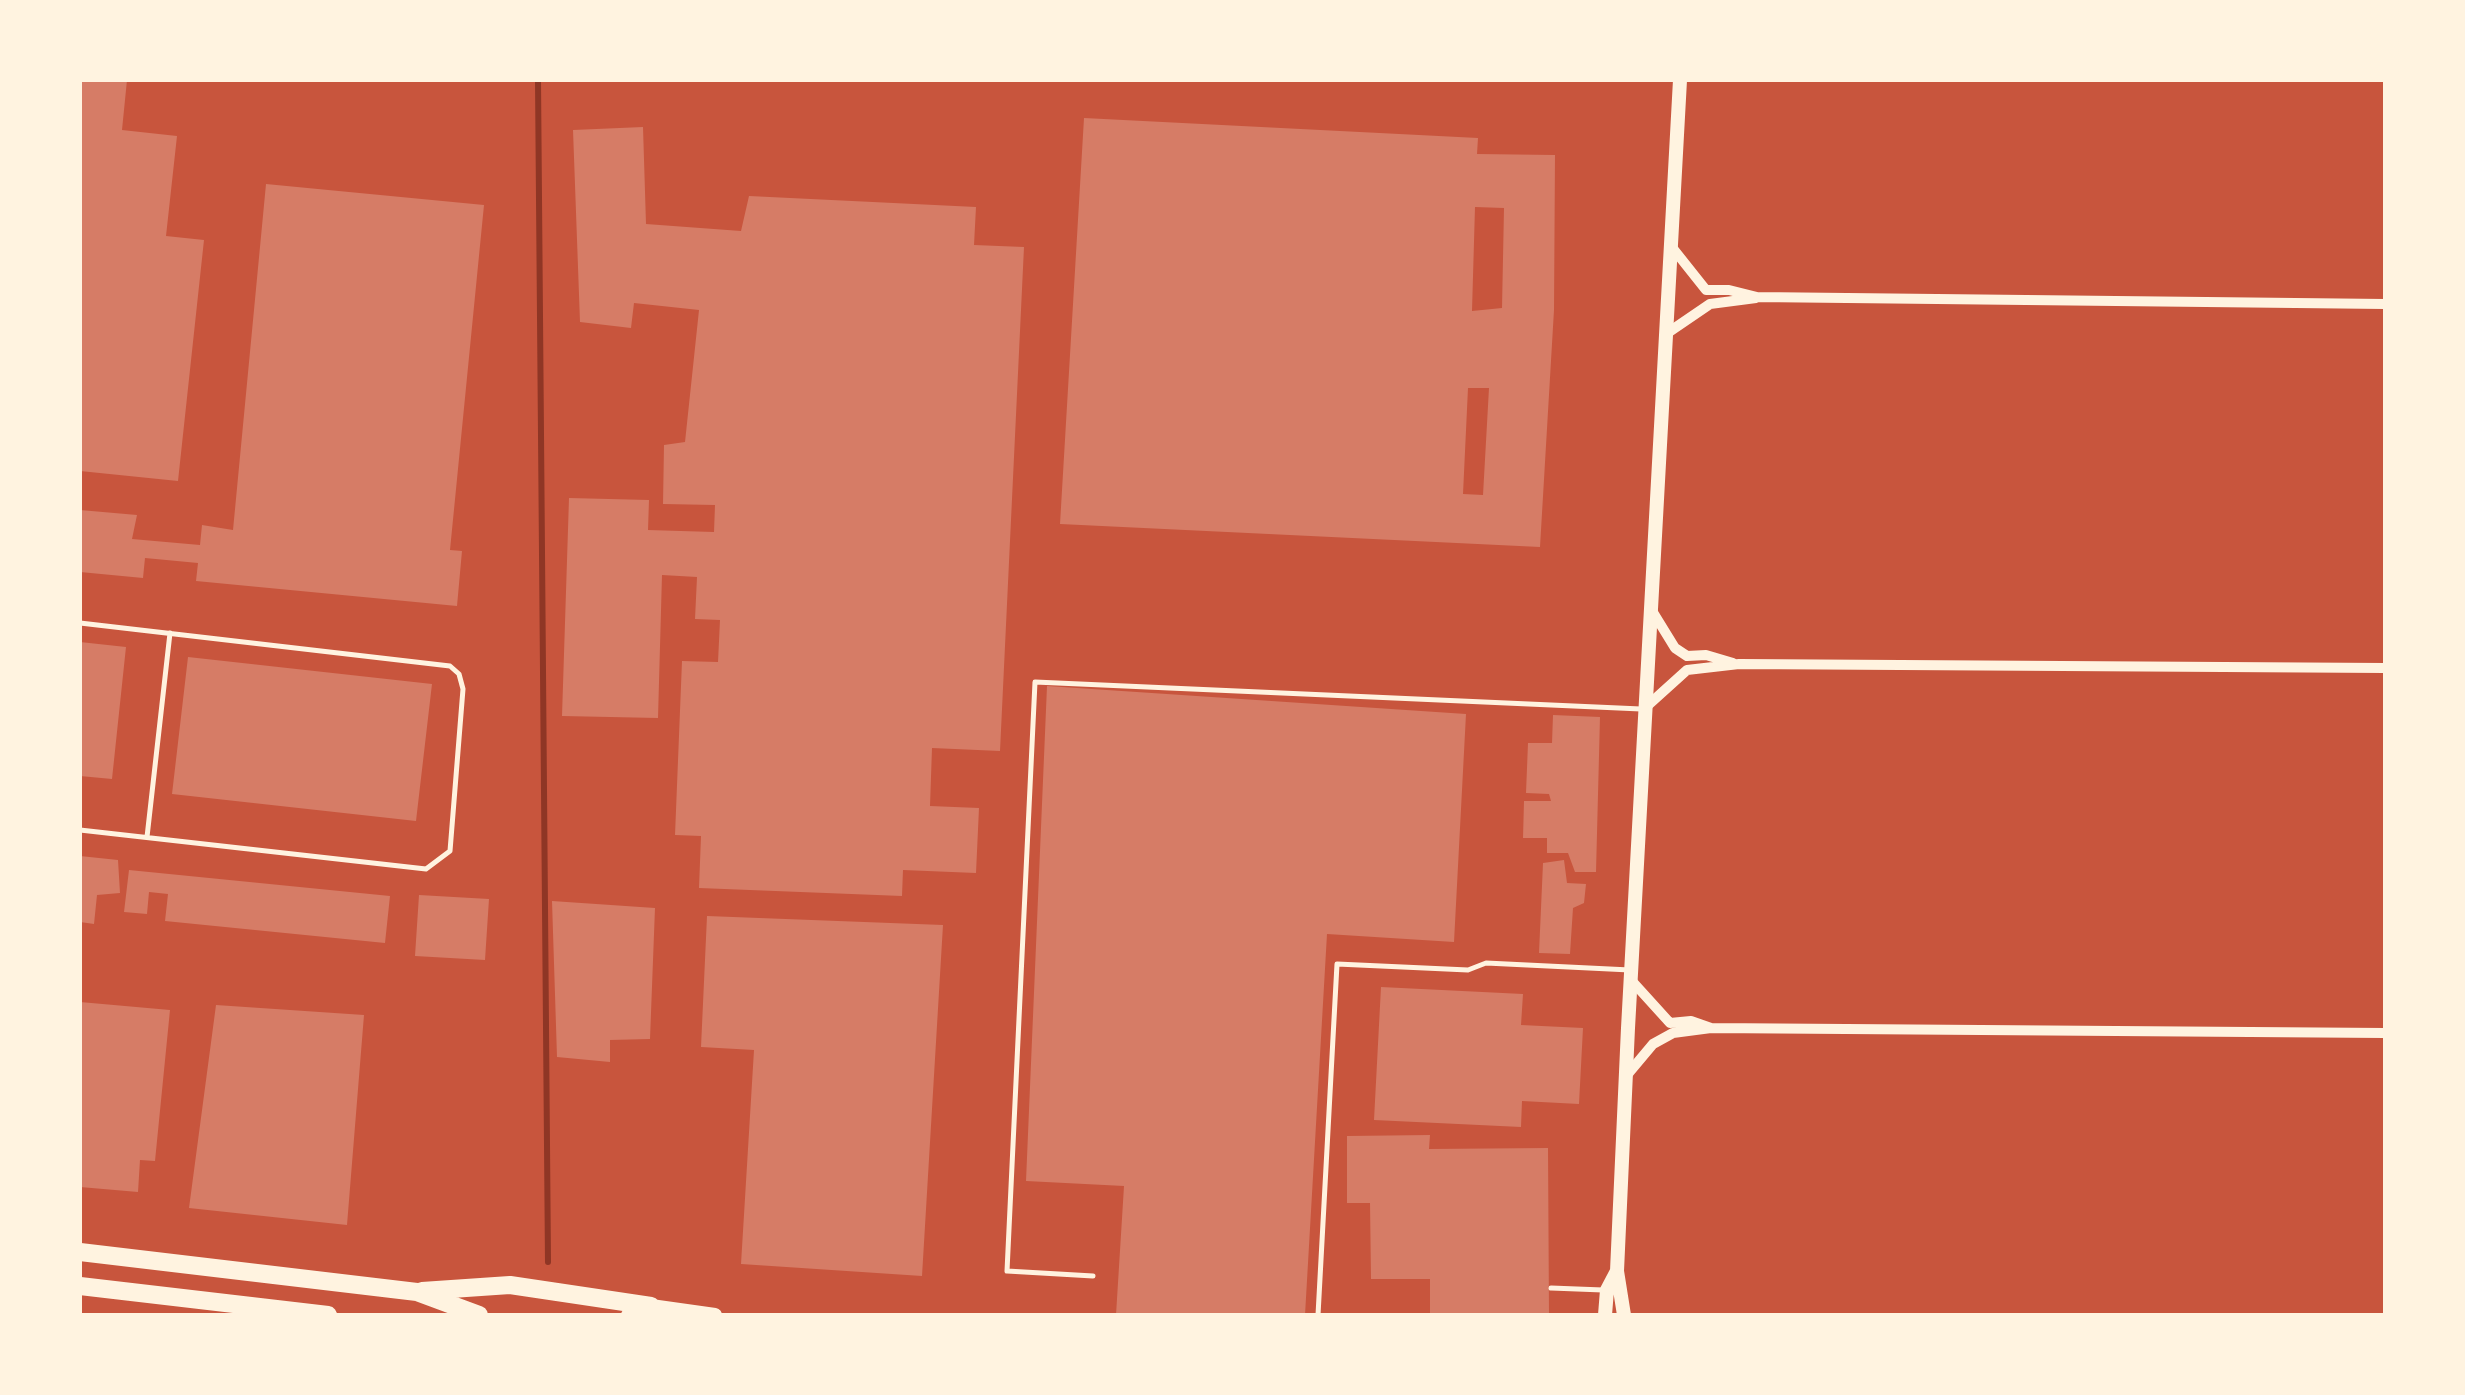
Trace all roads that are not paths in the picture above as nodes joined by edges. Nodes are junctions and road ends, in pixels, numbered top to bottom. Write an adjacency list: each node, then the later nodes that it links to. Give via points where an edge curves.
1 (1680, 80): 2 (street)
2 (1671, 246): 3 (street, via 1706,290); 5 (street)
3 (1756, 298): 4 (street); 5 (street, via 1710,304)
4 (2385, 304)
5 (1666, 334): 6 (street)
6 (1649, 606): 9 (street, via 1687,656); 11 (street)
7 (80, 622): 8 (lane)
8 (170, 633): 13 (lane); 13 (lane, via 450,666 463,688 450,852 426,868)
9 (1739, 664): 10 (street); 11 (street, via 1686,670)
10 (2385, 668)
11 (1645, 709): 14 (street); 20 (lane, via 1035,682 1007,1270)
12 (80, 830): 13 (lane)
13 (147, 838)
14 (1630, 974): 15 (street, via 1670,1023); 17 (street); 30 (lane, via 1486,963 1468,970 1337,964)
15 (1711, 1028): 16 (street); 17 (street, via 1673,1033 1653,1044)
16 (2385, 1033)
17 (1626, 1075): 19 (street)
18 (80, 1252): 24 (highway)
19 (1617, 1271): 23 (street); 32 (street)
20 (1093, 1276)
21 (80, 1286): 26 (highway)
22 (1551, 1288): 23 (lane)
23 (1607, 1290): 31 (street)
24 (417, 1292): 25 (highway, via 510,1285); 27 (highway)
25 (651, 1306): 28 (street); 29 (street)
26 (328, 1315)
27 (480, 1315)
28 (628, 1315)
29 (715, 1315)
30 (1318, 1315)
31 (1605, 1315)
32 (1624, 1315)

